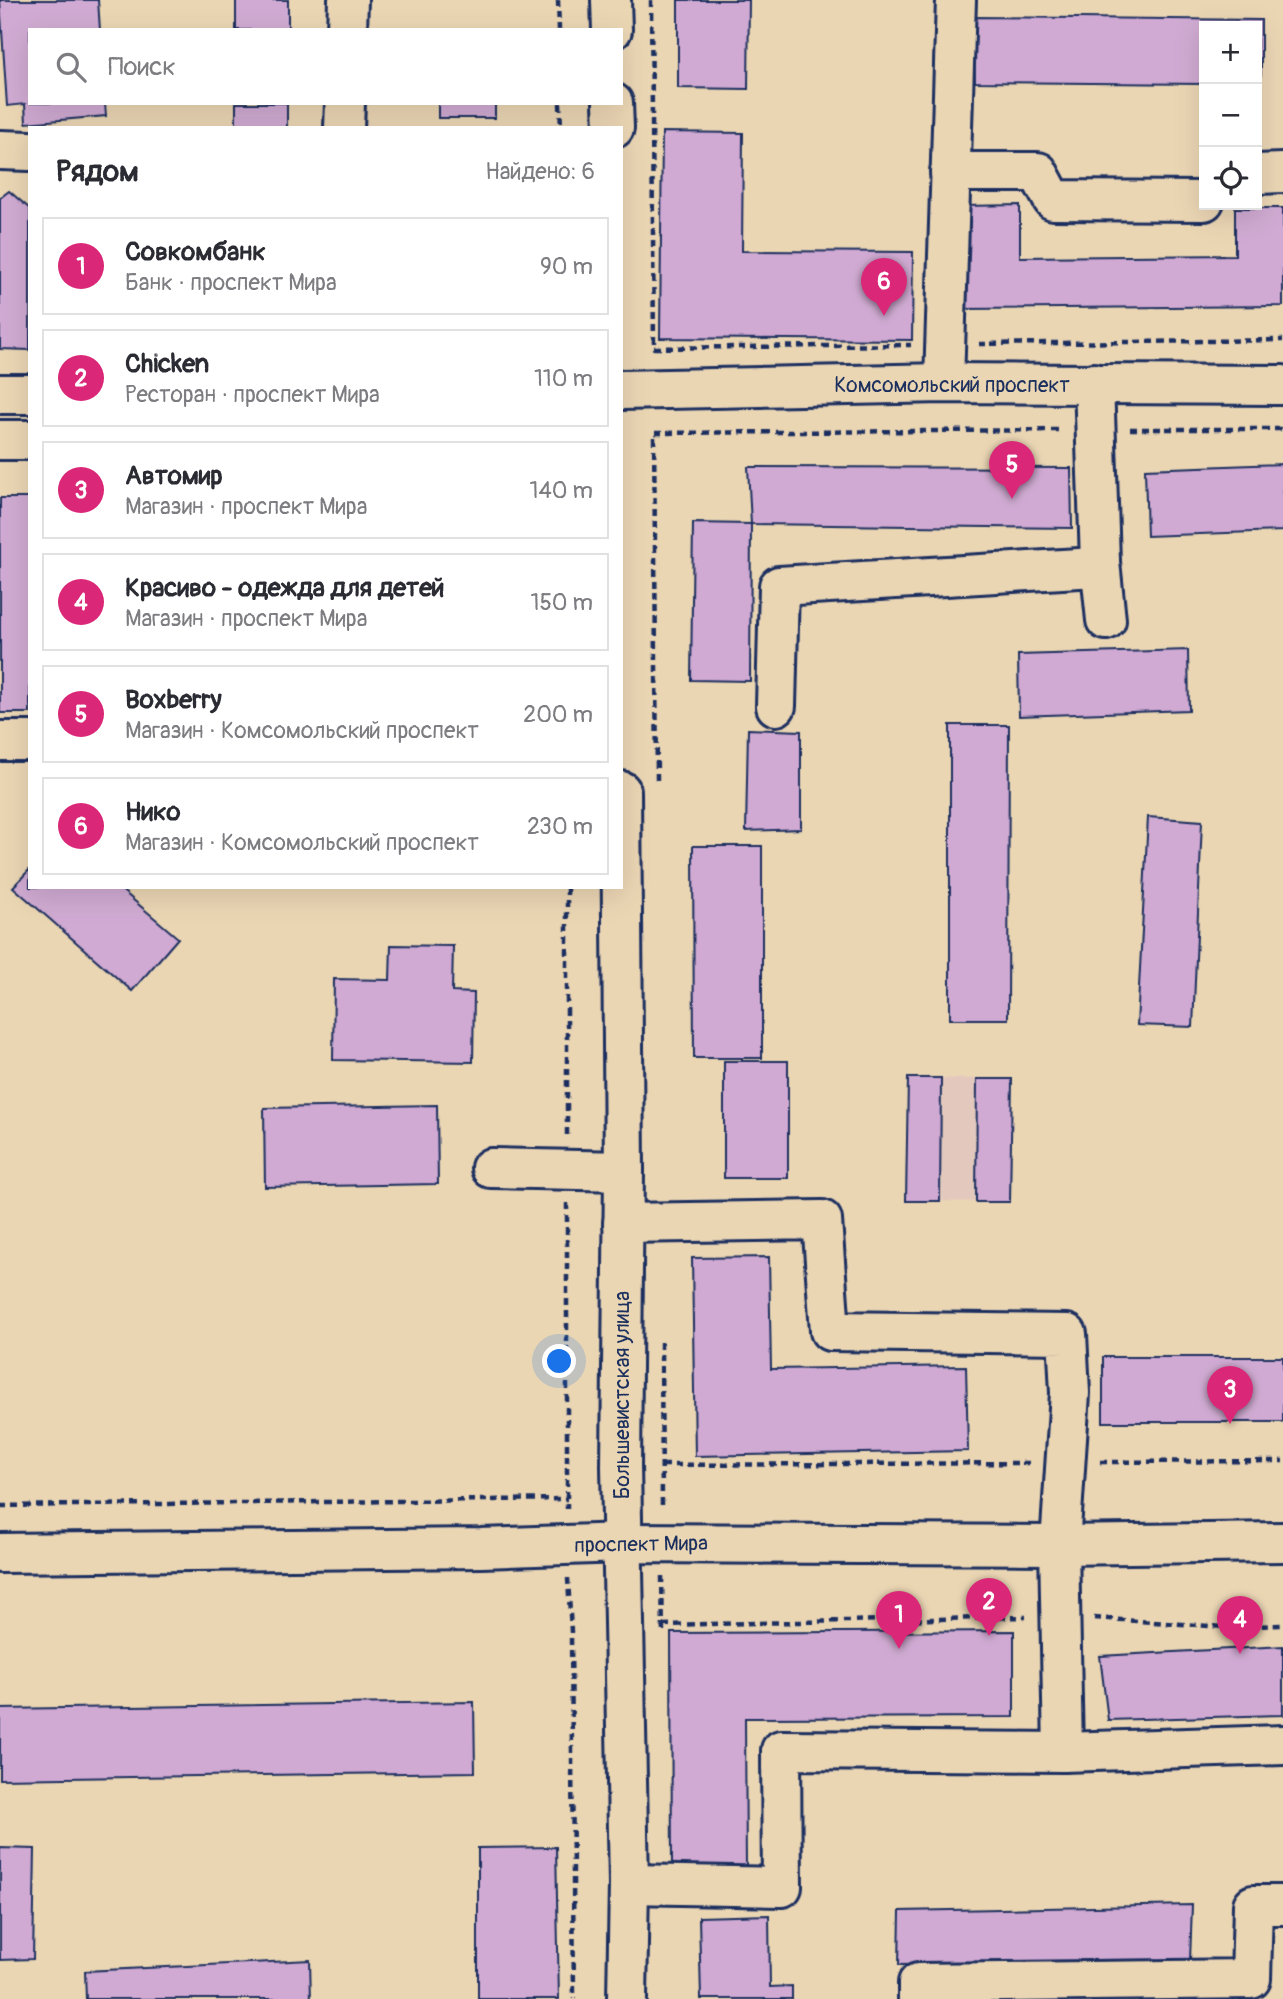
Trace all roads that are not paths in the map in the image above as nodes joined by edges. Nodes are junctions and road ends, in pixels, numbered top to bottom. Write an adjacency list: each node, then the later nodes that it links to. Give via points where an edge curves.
1 (348, 0): 4 (street)
2 (611, 0): 5 (street)
3 (956, 0): 12 (street)
4 (347, 28)
5 (612, 28)
6 (345, 105): 8 (street)
7 (613, 105): 9 (street)
8 (344, 126)
9 (614, 126)
10 (0, 150): 11 (street)
11 (28, 151)
12 (950, 172): 15 (street, via 1038,172 1053,200); 16 (street)
13 (1283, 173): 14 (street)
14 (1262, 174)
15 (1199, 201)
16 (944, 383): 17 (street, Комсомольский проспект); 19 (street, Комсомольский проспект)
17 (1094, 383): 18 (street, Комсомольский проспект); 24 (street)
18 (1283, 385)
19 (623, 390)
20 (0, 394): 21 (street)
21 (28, 394)
22 (0, 440): 23 (street)
23 (28, 440)
24 (1100, 562): 25 (street); 26 (street, via 1096,566 779,586)
25 (1106, 621)
26 (776, 706)
27 (0, 741): 28 (street)
28 (28, 741)
29 (622, 889): 31 (street, Большевистская улица)
30 (491, 1168): 31 (street)
31 (624, 1171): 32 (street, Большевистская улица)
32 (623, 1223): 34 (street, Большевистская улица); 35 (street, via 821,1220 830,1331 1067,1334 1070,1392)
33 (1283, 1542): 35 (street, проспект Мира)
34 (623, 1543): 35 (street, проспект Мира); 36 (street, проспект Мира); 39 (street, Большевистская улица)
35 (1059, 1545): 38 (street)
36 (0, 1553)
37 (1283, 1745): 38 (street)
38 (1063, 1752): 39 (street, via 781,1750 782,1887)
39 (629, 1884): 41 (street, Большевистская улица)
40 (1283, 1905): 42 (street, via 1253,1905 1251,1979 918,1983)
41 (627, 1999)
42 (918, 1999)

